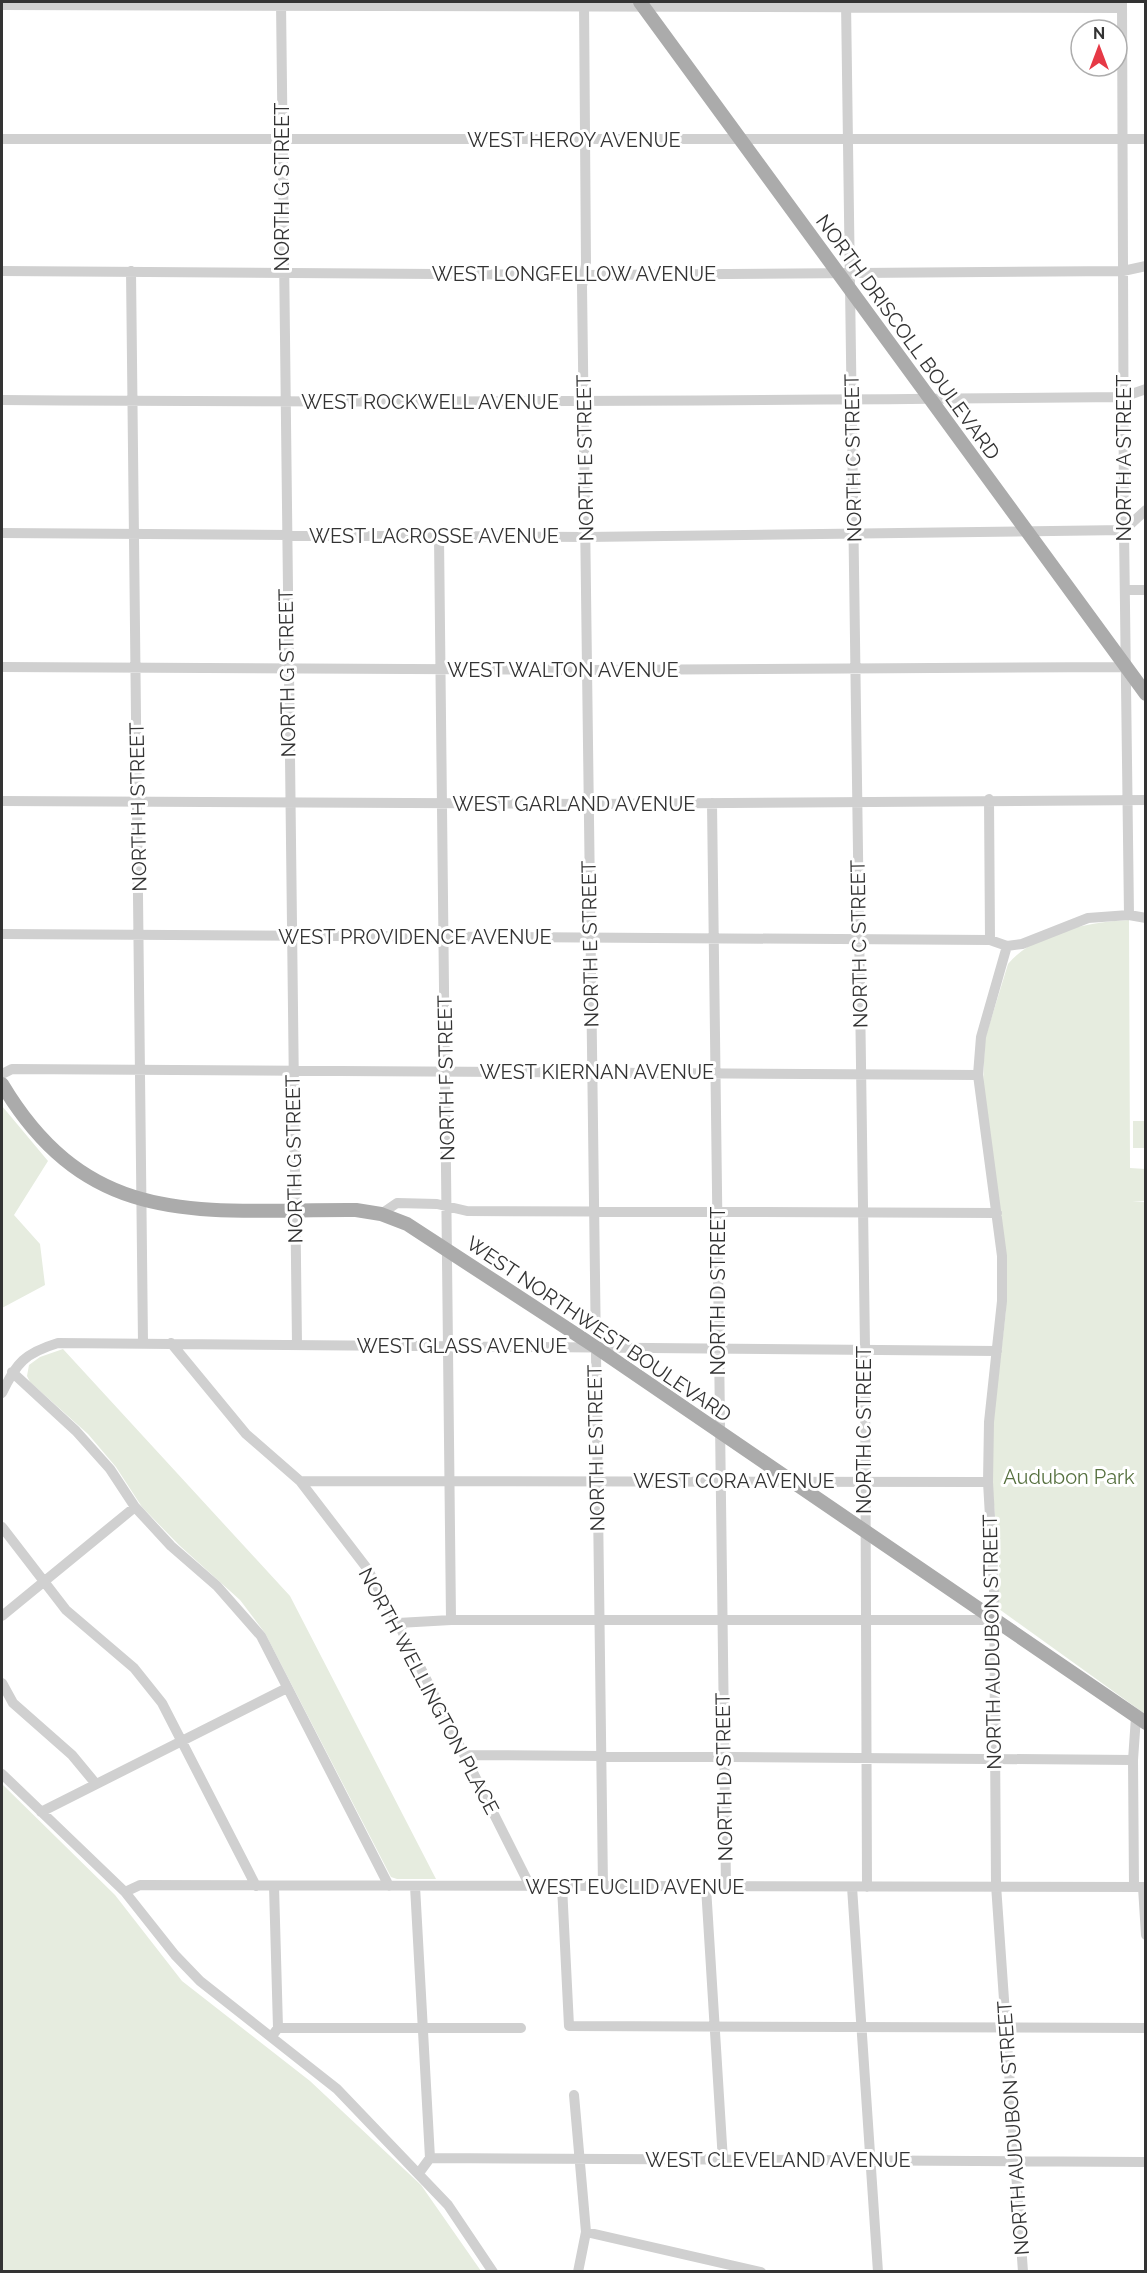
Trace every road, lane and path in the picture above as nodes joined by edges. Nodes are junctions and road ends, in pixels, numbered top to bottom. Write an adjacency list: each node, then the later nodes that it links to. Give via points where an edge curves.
1 (281, 4): 2 (street); 4 (street); 10 (street, NORTH G STREET)
2 (584, 4): 5 (street); 11 (street, NORTH E STREET)
3 (846, 4): 5 (street); 6 (street); 13 (street)
4 (2, 5)
5 (642, 5): 12 (main road, NORTH DRISCOLL BOULEVARD)
6 (1122, 5): 8 (street, NORTH A STREET)
7 (2, 139): 10 (street, WEST HEROY AVENUE)
8 (1122, 139): 9 (street, WEST HEROY AVENUE); 13 (street, WEST HEROY AVENUE); 17 (street, NORTH A STREET)
9 (1146, 139)
10 (281, 140): 11 (street, WEST HEROY AVENUE); 18 (street, NORTH G STREET)
11 (585, 140): 12 (street, WEST HEROY AVENUE); 20 (street, NORTH E STREET)
12 (741, 140): 13 (street, WEST HEROY AVENUE); 19 (main road, NORTH DRISCOLL BOULEVARD)
13 (848, 140): 19 (street)
14 (1146, 266): 17 (street, WEST LONGFELLOW AVENUE)
15 (2, 271): 16 (street, WEST LONGFELLOW AVENUE)
16 (131, 271): 18 (street, WEST LONGFELLOW AVENUE); 27 (street, NORTH H STREET)
17 (1123, 271): 19 (street, WEST LONGFELLOW AVENUE); 23 (street, NORTH A STREET)
18 (282, 272): 20 (street, WEST LONGFELLOW AVENUE); 28 (street, NORTH G STREET)
19 (844, 273): 20 (street, WEST LONGFELLOW AVENUE); 21 (main road, NORTH DRISCOLL BOULEVARD)
20 (584, 275): 29 (street, NORTH E STREET)
21 (850, 291): 25 (main road, NORTH DRISCOLL BOULEVARD); 26 (street, NORTH C STREET)
22 (1146, 389): 23 (street, WEST ROCKWELL AVENUE)
23 (1123, 396): 25 (street, WEST ROCKWELL AVENUE); 31 (street, NORTH A STREET)
24 (2, 399): 27 (street, WEST ROCKWELL AVENUE)
25 (929, 399): 26 (street, WEST ROCKWELL AVENUE); 32 (main road, NORTH DRISCOLL BOULEVARD)
26 (852, 400): 29 (street, WEST ROCKWELL AVENUE); 35 (street, NORTH C STREET)
27 (132, 401): 28 (street, WEST ROCKWELL AVENUE); 34 (street, NORTH H STREET)
28 (284, 402): 29 (street, WEST ROCKWELL AVENUE); 36 (street, NORTH G STREET)
29 (584, 402): 38 (street, NORTH E STREET)
30 (1146, 510): 31 (street)
31 (1124, 530): 32 (street, WEST LACROSSE AVENUE); 39 (street, NORTH A STREET)
32 (1027, 532): 35 (street, WEST LACROSSE AVENUE); 42 (main road, NORTH DRISCOLL BOULEVARD)
33 (2, 533): 34 (street, WEST LACROSSE AVENUE)
34 (134, 534): 36 (street, WEST LACROSSE AVENUE); 43 (street, NORTH H STREET)
35 (855, 534): 38 (street, WEST LACROSSE AVENUE); 44 (street, NORTH C STREET)
36 (286, 535): 37 (street, WEST LACROSSE AVENUE); 45 (street, NORTH G STREET)
37 (439, 537): 38 (street, WEST LACROSSE AVENUE); 46 (street, NORTH F STREET)
38 (586, 537): 47 (street, NORTH E STREET)
39 (1125, 590): 40 (street); 42 (street, NORTH A STREET)
40 (1146, 590)
41 (2, 667): 43 (street, WEST WALTON AVENUE)
42 (1125, 667): 44 (street, WEST WALTON AVENUE); 48 (main road, NORTH DRISCOLL BOULEVARD); 49 (street, NORTH A STREET)
43 (136, 668): 45 (street, WEST WALTON AVENUE); 54 (street, NORTH H STREET)
44 (855, 668): 47 (street, WEST WALTON AVENUE); 53 (street, NORTH C STREET)
45 (288, 669): 46 (street, WEST WALTON AVENUE); 56 (street, NORTH G STREET)
46 (439, 670): 47 (street, WEST WALTON AVENUE); 57 (street, NORTH F STREET)
47 (588, 670): 58 (street, NORTH E STREET)
48 (1146, 694)
49 (1128, 799): 50 (street, WEST GARLAND AVENUE); 51 (street, WEST GARLAND AVENUE); 59 (street, NORTH A STREET)
50 (989, 800): 53 (street, WEST GARLAND AVENUE); 68 (street)
51 (1146, 800)
52 (2, 801): 54 (street, WEST GARLAND AVENUE)
53 (857, 802): 55 (street, WEST GARLAND AVENUE); 67 (street, NORTH C STREET)
54 (139, 803): 56 (street, WEST GARLAND AVENUE); 62 (street, NORTH H STREET)
55 (712, 803): 58 (street, WEST GARLAND AVENUE); 66 (street, NORTH D STREET)
56 (289, 804): 57 (street, WEST GARLAND AVENUE); 63 (street, NORTH G STREET)
57 (442, 804): 58 (street, WEST GARLAND AVENUE); 64 (street, NORTH F STREET)
58 (589, 804): 65 (street, NORTH E STREET)
59 (1129, 915): 60 (street); 69 (street, via 1088,918 1022,944)
60 (1146, 918)
61 (2, 934): 62 (street, WEST PROVIDENCE AVENUE)
62 (139, 935): 63 (street, WEST PROVIDENCE AVENUE); 70 (street, NORTH H STREET)
63 (290, 937): 64 (street, WEST PROVIDENCE AVENUE); 71 (street, NORTH G STREET)
64 (445, 938): 65 (street, WEST PROVIDENCE AVENUE); 72 (street, NORTH F STREET)
65 (590, 939): 66 (street, WEST PROVIDENCE AVENUE); 73 (street, NORTH E STREET)
66 (714, 940): 67 (street, WEST PROVIDENCE AVENUE); 74 (street, NORTH D STREET)
67 (859, 940): 68 (street, WEST PROVIDENCE AVENUE); 76 (street, NORTH C STREET)
68 (990, 940): 69 (street, WEST PROVIDENCE AVENUE)
69 (1007, 946): 77 (street, NORTH AUDUBON STREET, via 981,1037)
70 (142, 1070): 71 (street, WEST KIERNAN AVENUE); 75 (street, WEST KIERNAN AVENUE, via 12,1069); 79 (street, NORTH H STREET)
71 (293, 1071): 72 (street, WEST KIERNAN AVENUE); 81 (street, NORTH G STREET)
72 (445, 1071): 73 (street, WEST KIERNAN AVENUE); 80 (street, NORTH F STREET)
73 (591, 1073): 74 (street, WEST KIERNAN AVENUE); 82 (street, NORTH E STREET)
74 (716, 1073): 76 (street, WEST KIERNAN AVENUE); 83 (street, NORTH D STREET)
75 (2, 1074)
76 (860, 1074): 77 (street, WEST KIERNAN AVENUE); 84 (street, NORTH C STREET)
77 (978, 1075): 85 (street, NORTH AUDUBON STREET)
78 (2, 1084): 79 (main road, WEST NORTHWEST BOULEVARD, via 25,1121 74,1168 104,1187)
79 (142, 1201): 81 (main road, WEST NORTHWEST BOULEVARD, via 186,1209); 88 (street, NORTH H STREET)
80 (447, 1208): 82 (street); 86 (street, via 397,1203); 87 (street, NORTH F STREET)
81 (294, 1210): 86 (main road, WEST NORTHWEST BOULEVARD); 90 (street, NORTH G STREET)
82 (594, 1212): 83 (street); 92 (street, NORTH E STREET)
83 (718, 1212): 84 (street); 93 (street, NORTH D STREET)
84 (863, 1213): 85 (street); 94 (street, NORTH C STREET)
85 (997, 1213): 95 (street, NORTH AUDUBON STREET, via 1002,1256)
86 (381, 1214): 87 (main road, WEST NORTHWEST BOULEVARD, via 407,1224)
87 (446, 1249): 91 (street, NORTH F STREET); 92 (main road, WEST NORTHWEST BOULEVARD)
88 (143, 1343): 89 (street, WEST GLASS AVENUE); 96 (street, WEST GLASS AVENUE, via 58,1343 36,1350)
89 (171, 1343): 90 (street, WEST GLASS AVENUE); 101 (street, NORTH WELLINGTON PLACE, via 246,1434)
90 (297, 1345): 91 (street, WEST GLASS AVENUE)
91 (448, 1345): 92 (street, WEST GLASS AVENUE); 99 (street, NORTH F STREET)
92 (594, 1346): 93 (street, WEST GLASS AVENUE); 98 (main road, WEST NORTHWEST BOULEVARD); 100 (street, NORTH E STREET)
93 (719, 1347): 94 (street, WEST GLASS AVENUE); 98 (street, NORTH D STREET)
94 (865, 1348): 95 (street, WEST GLASS AVENUE); 105 (street, NORTH C STREET)
95 (997, 1351): 104 (street, NORTH AUDUBON STREET, via 989,1422)
96 (12, 1372): 97 (street); 106 (street, via 76,1431 110,1469)
97 (2, 1394)
98 (719, 1434): 102 (street, NORTH D STREET); 103 (main road, WEST NORTHWEST BOULEVARD)
99 (448, 1480): 100 (street, WEST CORA AVENUE); 101 (street, WEST CORA AVENUE); 111 (street, NORTH F STREET)
100 (596, 1480): 102 (street, WEST CORA AVENUE); 112 (street, NORTH E STREET)
101 (300, 1481): 116 (street, NORTH WELLINGTON PLACE, via 366,1567)
102 (719, 1481): 103 (street, WEST CORA AVENUE); 113 (street, NORTH D STREET)
103 (788, 1481): 105 (street, WEST CORA AVENUE); 108 (main road, WEST NORTHWEST BOULEVARD)
104 (988, 1482): 105 (street, WEST CORA AVENUE); 115 (street, NORTH AUDUBON STREET)
105 (865, 1483): 108 (street, NORTH C STREET)
106 (135, 1507): 109 (street); 118 (street, via 171,1546 217,1586 261,1636)
107 (2, 1527): 109 (street)
108 (865, 1533): 114 (street, NORTH C STREET); 115 (main road, WEST NORTHWEST BOULEVARD)
109 (42, 1582): 110 (street); 120 (street, via 66,1610 134,1668 162,1703)
110 (2, 1616)
111 (451, 1620): 112 (street); 116 (street)
112 (600, 1620): 113 (street); 122 (street, NORTH E STREET)
113 (721, 1620): 114 (street); 123 (street, NORTH D STREET)
114 (866, 1620): 115 (street); 124 (street, NORTH C STREET)
115 (994, 1620): 119 (main road, WEST NORTHWEST BOULEVARD); 125 (street, NORTH AUDUBON STREET)
116 (398, 1623): 121 (street, NORTH WELLINGTON PLACE)
117 (2, 1683): 128 (street, via 13,1703 72,1755)
118 (287, 1688): 120 (street); 132 (street)
119 (1141, 1720): 126 (street)
120 (182, 1742): 128 (street); 130 (street)
121 (465, 1755): 122 (street); 135 (street, NORTH WELLINGTON PLACE)
122 (599, 1756): 123 (street); 137 (street, NORTH E STREET)
123 (723, 1757): 124 (street); 139 (street, NORTH D STREET)
124 (867, 1758): 125 (street); 141 (street, NORTH C STREET)
125 (995, 1759): 126 (street); 134 (street, NORTH AUDUBON STREET)
126 (1133, 1760): 142 (street)
127 (2, 1774): 129 (street)
128 (96, 1784): 129 (street)
129 (41, 1812): 143 (street)
130 (256, 1886): 131 (street, WEST EUCLID AVENUE); 143 (street, WEST EUCLID AVENUE, via 140,1885)
131 (274, 1886): 132 (street, WEST EUCLID AVENUE); 151 (street)
132 (389, 1886): 133 (street, WEST EUCLID AVENUE)
133 (415, 1886): 135 (street, WEST EUCLID AVENUE); 145 (street)
134 (996, 1886): 141 (street, WEST EUCLID AVENUE); 142 (street, WEST EUCLID AVENUE); 149 (street, NORTH AUDUBON STREET)
135 (530, 1887): 136 (street, WEST EUCLID AVENUE)
136 (562, 1887): 137 (street, WEST EUCLID AVENUE); 146 (street, via 569,2026)
137 (603, 1887): 138 (street, WEST EUCLID AVENUE)
138 (706, 1887): 139 (street, WEST EUCLID AVENUE); 146 (street, NORTH D STREET)
139 (726, 1887): 140 (street, WEST EUCLID AVENUE)
140 (852, 1887): 141 (street, WEST EUCLID AVENUE); 148 (street)
141 (867, 1887)
142 (1141, 1887): 144 (street)
143 (125, 1892): 151 (street, via 200,1981)
144 (1146, 1935)
145 (423, 2027): 147 (street); 151 (street); 153 (street)
146 (715, 2027): 148 (street); 155 (street, NORTH D STREET)
147 (521, 2028)
148 (861, 2028): 149 (street); 156 (street)
149 (1006, 2028): 150 (street); 157 (street, NORTH AUDUBON STREET)
150 (1146, 2028)
151 (275, 2032): 159 (street)
152 (574, 2095): 154 (street)
153 (430, 2158): 154 (street, WEST CLEVELAND AVENUE); 159 (street)
154 (579, 2159): 155 (street, WEST CLEVELAND AVENUE); 160 (street)
155 (723, 2161): 156 (street, WEST CLEVELAND AVENUE)
156 (870, 2161): 157 (street, WEST CLEVELAND AVENUE); 164 (street)
157 (1015, 2161): 158 (street, WEST CLEVELAND AVENUE); 165 (street, NORTH AUDUBON STREET)
158 (1146, 2162)
159 (419, 2173): 161 (street, via 448,2205)
160 (586, 2232): 162 (street); 163 (street)
161 (492, 2271)
162 (578, 2271)
163 (760, 2271)
164 (878, 2271)
165 (1023, 2271)

